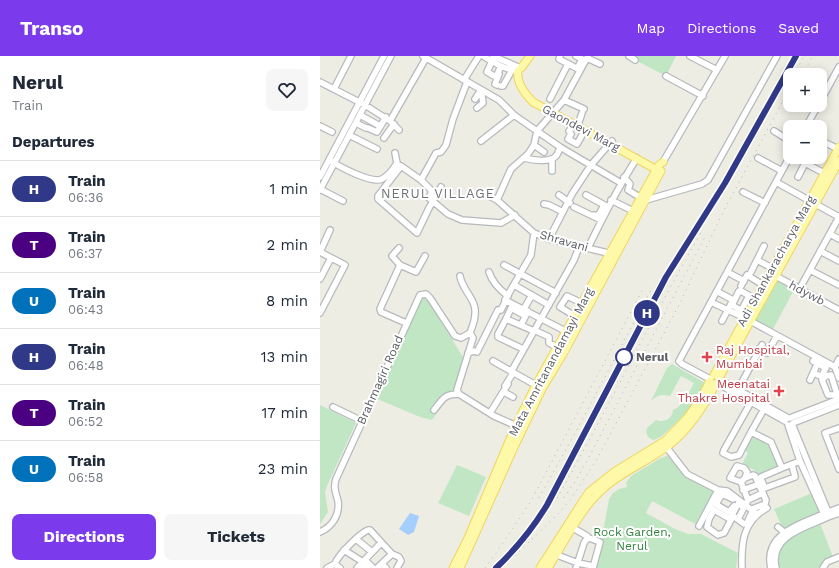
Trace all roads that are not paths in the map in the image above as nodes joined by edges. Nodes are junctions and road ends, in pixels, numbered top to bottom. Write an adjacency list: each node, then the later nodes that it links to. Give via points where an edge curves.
1 (351, 56): 26 (street)
2 (384, 56): 33 (street)
3 (391, 56): 33 (street)
4 (479, 56): 24 (street)
5 (483, 56): 15 (street)
6 (525, 56): 20 (main road)
7 (530, 56): 20 (main road)
8 (560, 56): 16 (street, via 559,59)
9 (576, 56): 21 (street, via 582,60)
10 (690, 56): 22 (street)
11 (724, 56): 22 (street, Mata Amritanandamayi Marg)
12 (777, 56): 87 (street, via 708,180 702,184)
13 (424, 57): 24 (street); 38 (street)
14 (587, 57): 17 (street); 21 (street)
15 (493, 59): 18 (street); 18 (street, via 487,72 496,77); 20 (street)
16 (568, 64): 21 (street); 31 (street)
17 (600, 64)
18 (502, 66): 20 (street); 20 (street, via 495,82 499,86 504,86)
19 (839, 67): 27 (street)
20 (518, 69): 35 (main road, Gaondevi Marg, via 532,96)
21 (579, 70): 32 (street)
22 (717, 70): 29 (street, Mata Amritanandamayi Marg)
23 (666, 76): 29 (street)
24 (466, 81): 28 (street); 78 (street, via 446,145 441,152 436,153)
25 (320, 82): 26 (street)
26 (334, 89): 33 (street)
27 (827, 89)
28 (481, 90): 30 (street); 34 (street, via 483,103); 37 (street, via 499,100)
29 (702, 96): 70 (street, Mata Amritanandamayi Marg)
30 (475, 99)
31 (550, 99)
32 (564, 100): 35 (street); 40 (street, via 583,111)
33 (363, 103): 36 (street); 38 (street); 65 (street)
34 (477, 108)
35 (554, 111): 40 (main road, Gaondevi Marg); 45 (street)
36 (360, 115): 39 (street); 42 (street)
37 (514, 115): 45 (street); 51 (street)
38 (390, 121): 42 (street); 43 (street); 50 (street)
39 (356, 123): 42 (street, via 376,132); 48 (street)
40 (576, 123): 44 (main road, Gaondevi Marg); 44 (street, via 569,132 571,134 568,139 578,144); 52 (main road, Gaondevi Marg)
41 (320, 126): 47 (street)
42 (380, 126)
43 (399, 130)
44 (585, 130): 52 (main road, Gaondevi Marg)
45 (537, 131): 54 (street); 55 (street)
46 (774, 131): 49 (street)
47 (332, 132)
48 (349, 135): 57 (street); 65 (street)
49 (783, 137)
50 (384, 138)
51 (481, 141)
52 (611, 142): 61 (main road, Gaondevi Marg); 69 (street); 70 (main road, Gaondevi Marg)
53 (827, 143): 56 (street)
54 (534, 145): 58 (street); 60 (street)
55 (560, 147): 62 (street); 69 (street)
56 (838, 148): 71 (main road, Adi Shankaracharya Marg)
57 (376, 149)
58 (544, 152)
59 (395, 154): 65 (street, via 397,163 380,180 364,177)
60 (524, 158): 62 (street, via 538,161); 88 (street, via 511,169)
61 (637, 158): 70 (main road, Gaondevi Marg); 76 (street)
62 (552, 159): 72 (street)
63 (759, 159): 73 (street)
64 (839, 161): 71 (main road, Adi Shankaracharya Marg)
65 (331, 162): 75 (street); 82 (street)
66 (786, 164): 73 (street)
67 (804, 164): 77 (street)
68 (812, 164): 74 (street)
69 (591, 165): 80 (street); 95 (street)
70 (660, 167): 87 (main road, Mata Amritanandamayi Marg)
71 (834, 168): 74 (main road, Adi Shankaracharya Marg); 92 (main road, Adi Shankaracharya Marg)
72 (552, 171)
73 (781, 172): 79 (street)
74 (824, 173): 92 (main road, Adi Shankaracharya Marg)
75 (320, 177)
76 (625, 177): 80 (street); 87 (street, via 630,184 628,190); 90 (street)
77 (798, 177)
78 (421, 180): 91 (street, via 432,191 429,198); 91 (street, via 401,166 378,199 417,234)
79 (776, 182): 92 (street); 93 (street)
80 (621, 183): 90 (street)
81 (441, 188): 91 (street)
82 (320, 189): 89 (street)
83 (743, 192): 93 (street)
84 (483, 193): 88 (street, Shravani)
85 (559, 195): 95 (street)
86 (586, 195): 96 (street)
87 (643, 199): 98 (main road, Mata Amritanandamayi Marg); 114 (main road, Mata Amritanandamayi Marg)
88 (497, 200): 99 (street, Shravani)
89 (343, 201)
90 (612, 201): 96 (street); 98 (street)
91 (433, 202): 99 (street, via 448,214 462,220 501,223)
92 (812, 202): 100 (street); 124 (main road, Adi Shankaracharya Marg)
93 (765, 203): 170 (street, via 679,361)
94 (544, 204): 97 (street)
95 (571, 204): 97 (street); 101 (street)
96 (605, 207): 101 (street)
97 (563, 212): 106 (street)
98 (633, 212): 114 (main road, Mata Amritanandamayi Marg)
99 (515, 215): 104 (street, Shravani)
100 (839, 217): 102 (street)
101 (598, 218): 111 (street)
102 (837, 226): 105 (street)
103 (330, 230): 113 (street)
104 (534, 233): 106 (street, Shravani); 125 (street, via 531,255)
105 (830, 234): 107 (street); 112 (street)
106 (549, 239): 109 (street, Shravani)
107 (839, 239)
108 (764, 246): 117 (street)
109 (579, 247): 111 (street, Shravani); 133 (street)
110 (399, 248): 119 (street, via 392,256)
111 (588, 248): 114 (street, Shravani)
112 (820, 251): 118 (street); 121 (street)
113 (320, 252): 116 (street)
114 (613, 255): 139 (main road, Mata Amritanandamayi Marg); 158 (main road, Mata Amritanandamayi Marg)
115 (425, 256): 119 (street, via 416,272)
116 (331, 258): 128 (street); 142 (street, via 345,265)
117 (757, 260): 123 (street); 124 (street, hdywb)
118 (839, 260)
119 (400, 265): 153 (street, via 380,309 381,312)
120 (504, 265): 125 (street)
121 (810, 270): 130 (street); 132 (street)
122 (489, 272): 136 (street)
123 (750, 272): 126 (street, via 743,284); 129 (street)
124 (772, 272): 129 (main road, Adi Shankaracharya Marg); 132 (street, hdywb); 149 (main road, Adi Shankaracharya Marg)
125 (520, 274): 131 (street); 133 (street)
126 (731, 274)
127 (460, 276): 157 (street, via 475,306)
128 (320, 279)
129 (763, 285): 137 (main road, Adi Shankaracharya Marg)
130 (839, 285)
131 (514, 286): 135 (street); 136 (street)
132 (800, 288): 145 (street, hdywb)
133 (556, 293): 141 (street)
134 (720, 293): 144 (street, via 733,300)
135 (531, 296): 138 (street); 141 (street); 146 (street)
136 (507, 298): 143 (street); 162 (street, via 477,352)
137 (752, 298): 149 (main road, Adi Shankaracharya Marg); 149 (street, via 739,291 732,304)
138 (539, 302)
139 (582, 303): 148 (main road, Mata Amritanandamayi Marg); 148 (street, via 567,296 560,308)
140 (715, 304): 144 (street)
141 (548, 305): 150 (street)
142 (321, 306): 147 (street)
143 (511, 307): 146 (street); 151 (street)
144 (728, 310): 149 (street); 152 (street)
145 (839, 310)
146 (526, 311): 150 (street); 154 (street)
147 (320, 313)
148 (575, 316): 156 (main road, Mata Amritanandamayi Marg)
149 (746, 316): 159 (street); 170 (main road, Adi Shankaracharya Marg)
150 (541, 318): 155 (street); 156 (street)
151 (506, 319): 154 (street); 161 (street, via 498,337)
152 (722, 321)
153 (406, 323): 157 (street, Brahmagiri Road, via 420,295 426,294 455,336 461,338); 184 (street, Brahmagiri Road)
154 (521, 325): 155 (street)
155 (536, 330): 160 (street, via 549,337 549,343); 161 (street)
156 (566, 331): 158 (street); 160 (main road, Mata Amritanandamayi Marg)
157 (470, 333): 162 (street, via 473,338)
158 (573, 335): 173 (main road, Mata Amritanandamayi Marg)
159 (777, 336): 165 (street); 172 (street, via 767,353 761,347)
160 (558, 347): 173 (main road, Mata Amritanandamayi Marg)
161 (523, 349): 167 (street)
162 (468, 353): 174 (street, via 457,390)
163 (839, 359): 166 (street)
164 (493, 361): 167 (street)
165 (817, 361): 166 (street); 168 (street); 168 (street, via 826,368 820,376)
166 (835, 367): 169 (street)
167 (512, 372): 173 (street); 176 (street)
168 (814, 373): 171 (street)
169 (839, 378)
170 (714, 379): 178 (street); 185 (street); 189 (main road, Adi Shankaracharya Marg, via 687,418)
171 (810, 380)
172 (741, 384)
173 (539, 387): 186 (main road, Mata Amritanandamayi Marg)
174 (459, 394): 182 (street, via 449,394); 183 (street)
175 (514, 396): 183 (street, via 506,389)
176 (498, 397)
177 (839, 399): 185 (street)
178 (751, 402): 181 (street); 188 (street, via 724,453 731,457 739,455)
179 (839, 405): 185 (street)
180 (333, 408): 184 (street)
181 (764, 409): 185 (street); 188 (street)
182 (434, 410)
183 (490, 413): 186 (street)
184 (362, 421): 208 (street, Brahmagiri Road, via 335,484 338,504 336,515 331,526)
185 (789, 421): 190 (street); 204 (street)
186 (519, 427): 226 (main road, Mata Amritanandamayi Marg); 227 (main road, Mata Amritanandamayi Marg)
187 (839, 428): 193 (street, via 825,433)
188 (751, 432): 192 (street, via 771,442)
189 (664, 445): 195 (street, via 687,474); 207 (main road, Adi Shankaracharya Marg, via 604,487); 228 (main road, Adi Shankaracharya Marg, via 614,472 589,492)
190 (800, 462): 191 (street); 204 (street)
191 (792, 464): 192 (street); 192 (street, via 795,477 765,488 761,477)
192 (782, 468)
193 (839, 469)
194 (759, 484): 196 (street); 196 (street, via 754,475 743,480); 197 (street)
195 (718, 490): 198 (street, via 727,491); 199 (street)
196 (743, 490): 198 (street)
197 (763, 493): 198 (street); 202 (street, via 765,504)
198 (746, 504): 202 (street); 202 (street, via 739,521 746,524)
199 (713, 506): 199 (street, via 730,512 735,501 722,494); 199 (street, via 731,521 724,533 718,535 708,529); 205 (street)
200 (767, 508): 202 (street)
201 (839, 508): 204 (street)
202 (754, 511): 230 (street, via 743,541)
203 (839, 513): 204 (street)
204 (827, 514): 209 (street); 232 (street, via 782,540 776,550)
205 (699, 526)
206 (778, 527): 209 (street)
207 (573, 528): 210 (street); 216 (main road, Adi Shankaracharya Marg)
208 (320, 532)
209 (784, 532): 231 (street, via 772,548)
210 (587, 536)
211 (356, 539): 212 (street, via 370,530); 213 (street); 214 (street)
212 (381, 543): 214 (street); 215 (street)
213 (344, 550): 218 (street); 219 (street)
214 (372, 552): 219 (street)
215 (392, 554): 221 (street); 225 (street, via 401,560)
216 (557, 554): 220 (street); 229 (main road, Adi Shankaracharya Marg)
217 (839, 557): 233 (street, via 827,562)
218 (335, 564): 223 (street); 224 (street)
219 (362, 564): 221 (street)
220 (577, 566): 222 (street); 222 (street, via 584,543 589,538 600,542)
221 (380, 567)
222 (593, 567)
223 (327, 568)
224 (340, 568)
225 (397, 568)
226 (453, 568)
227 (460, 568)
228 (540, 568)
229 (548, 568)
230 (742, 568)
231 (771, 568)
232 (776, 568)
233 (823, 568)

